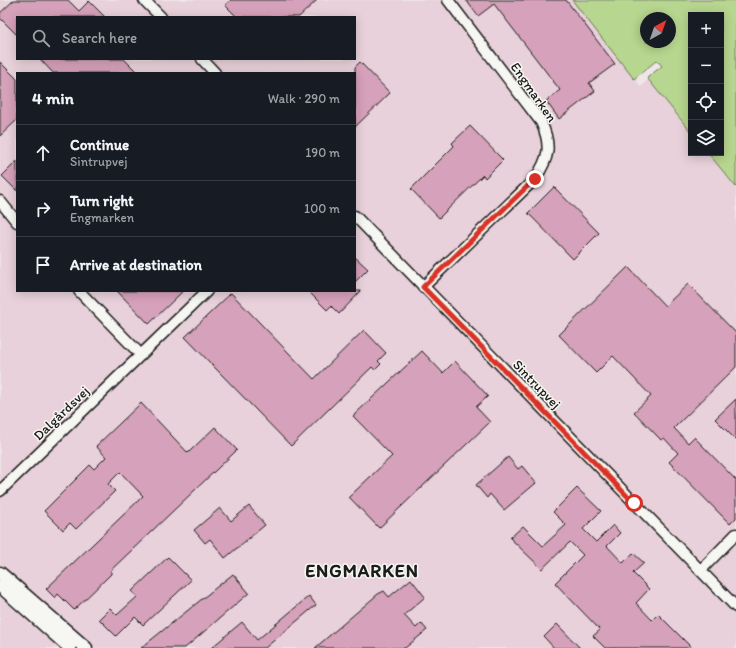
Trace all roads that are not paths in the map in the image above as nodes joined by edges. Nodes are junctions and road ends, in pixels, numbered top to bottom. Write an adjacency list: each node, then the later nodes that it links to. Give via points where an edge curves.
1 (144, 0): 3 (street)
2 (448, 0): 9 (street, Engmarken, via 541,122 547,136 548,153 535,179)
3 (160, 16)
4 (203, 60): 5 (street)
5 (214, 72)
6 (0, 201): 8 (street)
7 (356, 217): 9 (street, Sintrupvej)
8 (16, 221)
9 (423, 287): 15 (street, Sintrupvej)
10 (80, 292): 12 (street)
11 (206, 292): 12 (street, Dalgårdsvej)
12 (141, 355): 13 (street, Dalgårdsvej)
13 (0, 491)
14 (736, 534): 15 (street)
15 (700, 570): 18 (street, Sintrupvej)
16 (0, 573): 20 (street)
17 (0, 586): 19 (street)
18 (736, 607)
19 (70, 648)
20 (86, 648)

